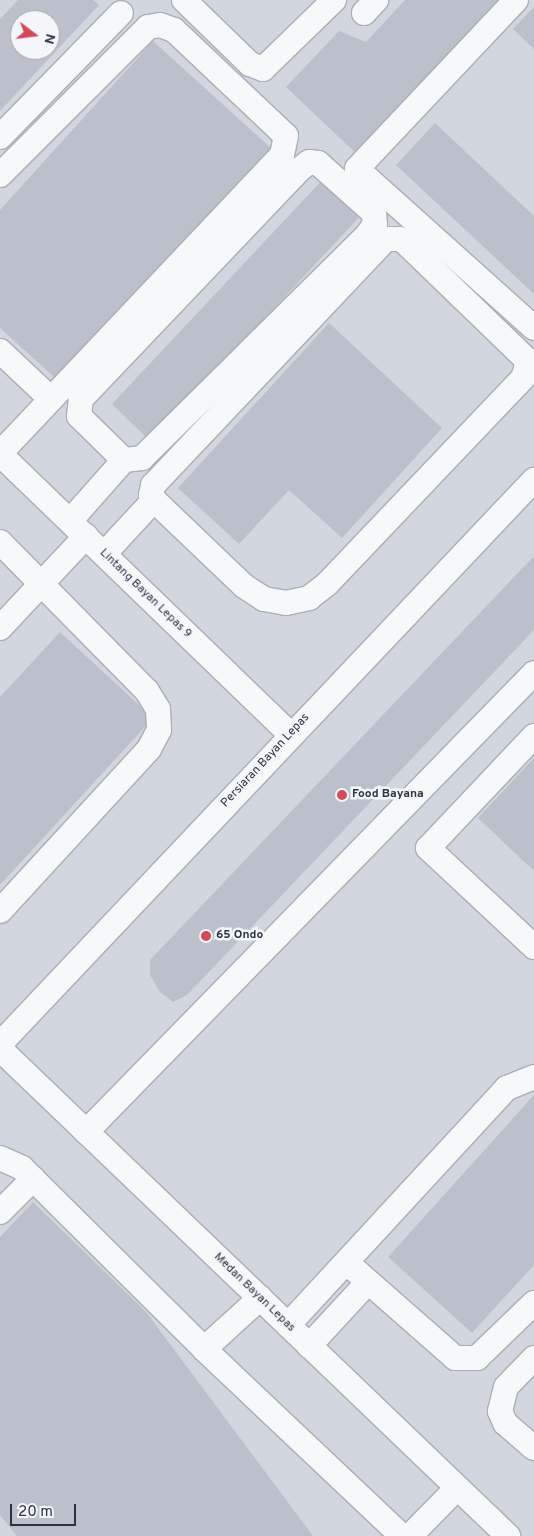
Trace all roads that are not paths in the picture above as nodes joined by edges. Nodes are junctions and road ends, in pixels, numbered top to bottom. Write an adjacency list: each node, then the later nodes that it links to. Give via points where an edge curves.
1 (184, 0): 2 (street, via 250,64 263,69)
2 (334, 0)
3 (516, 0): 7 (street, via 357,169)
4 (121, 13): 5 (street)
5 (0, 138)
6 (0, 175): 9 (street, via 148,27 160,25 174,30 286,136 282,155)
7 (534, 328)
8 (0, 351): 9 (street)
9 (52, 399): 10 (street)
10 (0, 454): 14 (street, Lintang Bayan Lepas 9)
11 (124, 460): 11 (street, via 142,458 368,234 374,224 374,213 318,163 309,162 300,169 82,399 79,416); 14 (street)
12 (534, 480): 20 (street, Persiaran Bayan Lepas)
13 (154, 500): 13 (street, via 244,586 264,599 286,603 309,598 328,584 523,378 526,360 404,242 386,239 153,486 151,495); 16 (street)
14 (78, 528): 16 (street, Lintang Bayan Lepas 9); 17 (street)
15 (0, 542): 17 (street)
16 (104, 554): 20 (street, Lintang Bayan Lepas 9)
17 (41, 584): 18 (street); 22 (street, via 147,691 158,709 159,730 149,749)
18 (0, 628)
19 (534, 673): 27 (street)
20 (290, 734): 24 (street, Persiaran Bayan Lepas)
21 (534, 736): 23 (street, via 428,848)
22 (0, 911)
23 (534, 947)
24 (0, 1044)
25 (0, 1049): 27 (street, Medan Bayan Lepas)
26 (534, 1077): 31 (street, via 507,1088)
27 (86, 1132): 33 (street, Medan Bayan Lepas)
28 (0, 1158): 29 (street, via 11,1160)
29 (33, 1179): 30 (street); 37 (street)
30 (0, 1212)
31 (347, 1263): 32 (street); 35 (street)
32 (368, 1282): 34 (street, via 445,1352 466,1360 487,1351); 36 (street)
33 (260, 1298): 35 (street, Medan Bayan Lepas); 37 (street)
34 (534, 1303)
35 (288, 1325): 36 (street, Medan Bayan Lepas)
36 (309, 1346): 40 (street, Medan Bayan Lepas)
37 (204, 1349): 42 (street)
38 (534, 1358): 39 (street, via 506,1387 500,1411 505,1422)
39 (534, 1448)
40 (457, 1488): 41 (street, Medan Bayan Lepas); 43 (street)
41 (505, 1535)
42 (402, 1536)
43 (410, 1536)

